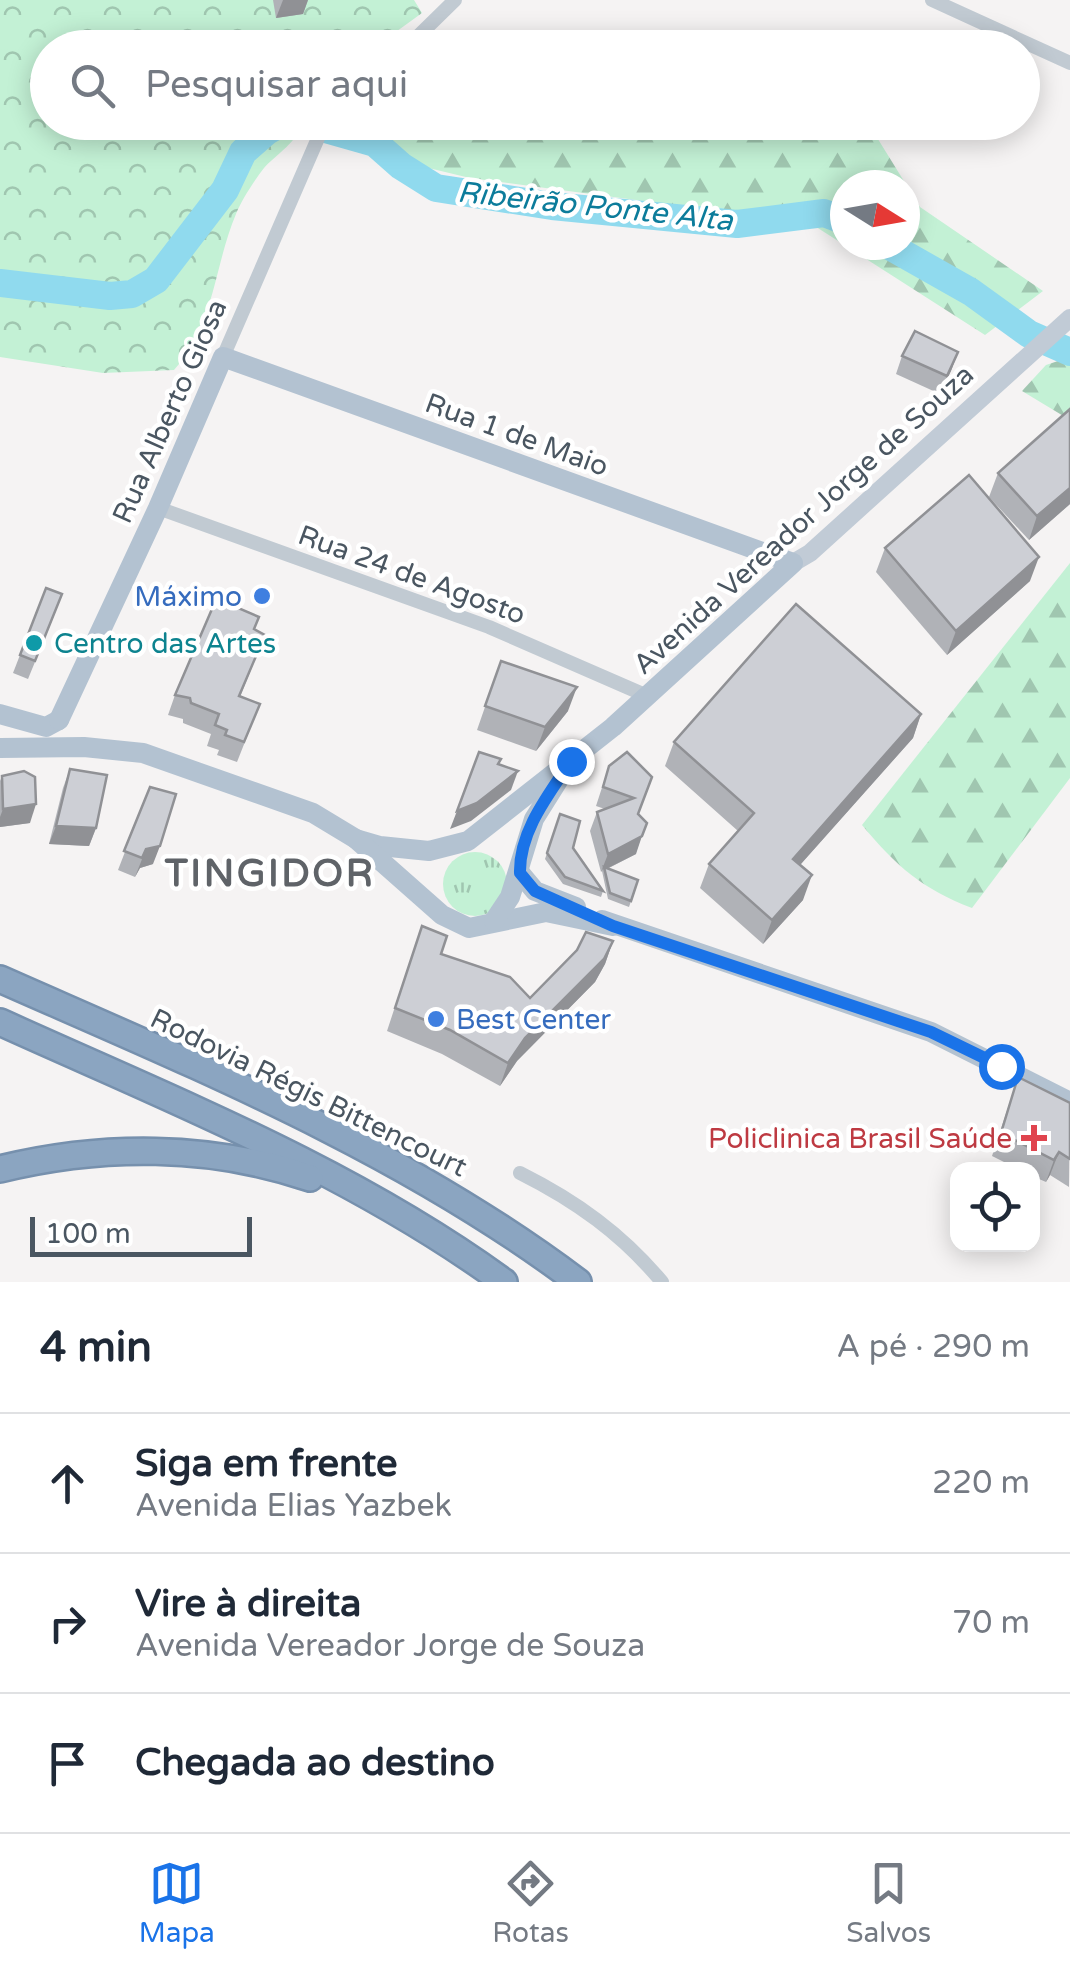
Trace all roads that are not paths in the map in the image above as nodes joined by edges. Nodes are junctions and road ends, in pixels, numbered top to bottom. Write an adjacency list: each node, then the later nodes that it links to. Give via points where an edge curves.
1 (455, 0): 3 (street)
2 (932, 0): 4 (street)
3 (424, 30)
4 (998, 30)
5 (1040, 49): 6 (street)
6 (1070, 63)
7 (317, 140): 9 (street, Rua Alberto Giosa)
8 (1070, 318): 12 (main road, Avenida Vereador Jorge de Souza)
9 (223, 358): 10 (main road, Rua Alberto Giosa); 11 (main road, Rua 1 de Maio)
10 (158, 508): 14 (street, Rua 24 de Agosto, via 489,627); 16 (main road, Rua Alberto Giosa)
11 (757, 550): 12 (main road, Rua 1 de Maio); 13 (main road)
12 (793, 563): 13 (main road, Avenida Vereador Jorge de Souza)
13 (767, 586): 14 (main road, Avenida Vereador Jorge de Souza)
14 (645, 695): 19 (main road, Avenida Vereador Jorge de Souza)
15 (0, 714): 16 (main road, via 46,727)
16 (59, 720): 17 (main road)
17 (84, 747): 18 (main road); 20 (main road, via 144,753 313,813)
18 (0, 748)
19 (571, 761): 20 (main road, Avenida Vereador Jorge de Souza, via 468,841 428,851); 21 (main road, Avenida Vereador Jorge de Souza, via 534,819)
20 (356, 840): 22 (main road, via 442,915 469,928)
21 (520, 873): 22 (main road, Avenida Vereador Jorge de Souza); 23 (main road, via 535,891)
22 (494, 922): 23 (main road, via 546,912)
23 (613, 926): 26 (main road, via 931,1032)
24 (0, 979): 31 (highway, Rodovia Régis Bittencourt, via 388,1158 499,1224)
25 (0, 1022): 29 (highway)
26 (1070, 1102)
27 (0, 1170): 29 (highway, via 76,1154 183,1152 298,1173)
28 (520, 1174): 32 (street, via 602,1223)
29 (384, 1202): 30 (highway)
30 (504, 1282)
31 (578, 1282)
32 (662, 1282)

